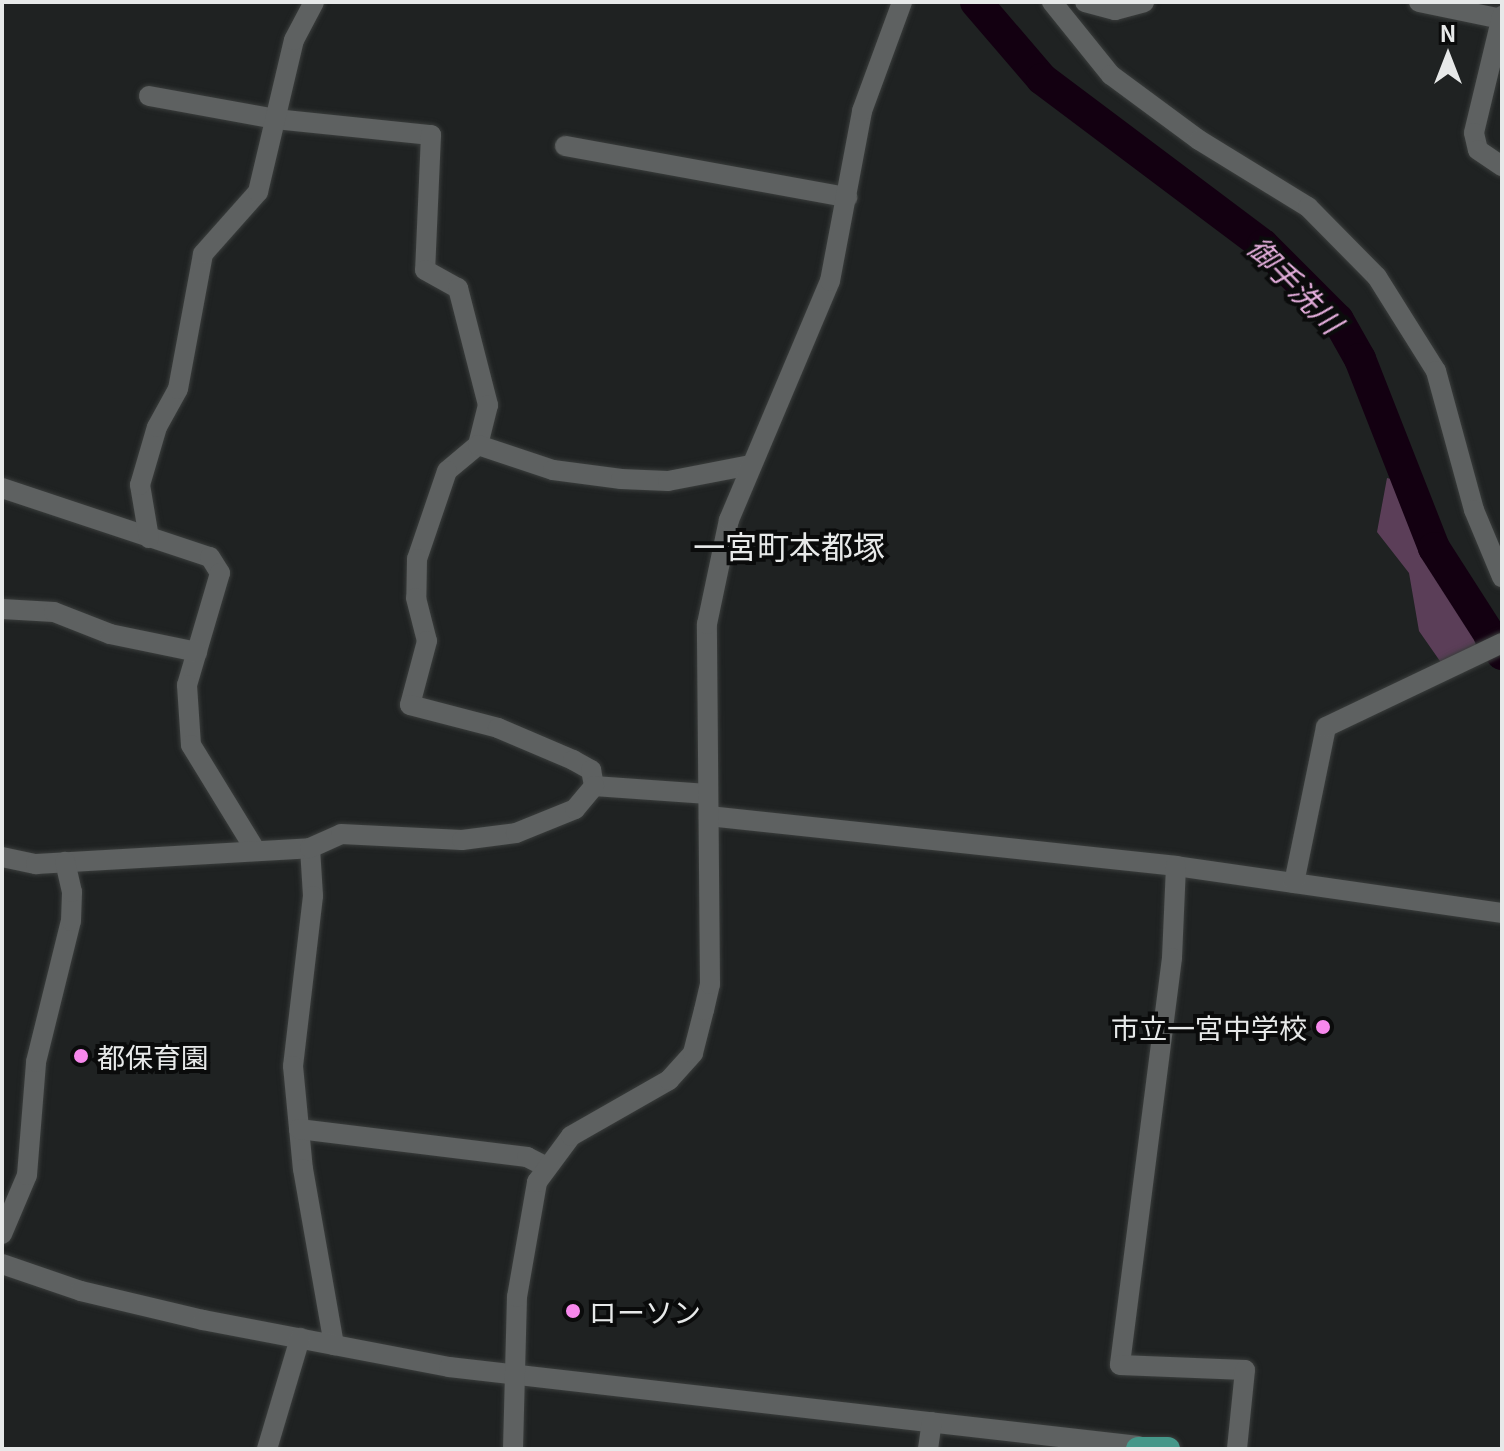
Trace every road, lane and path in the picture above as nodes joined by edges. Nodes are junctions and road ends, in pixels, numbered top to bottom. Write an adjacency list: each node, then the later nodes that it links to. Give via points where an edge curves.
1 (314, 2): 9 (street, via 294,40)
2 (902, 2): 12 (street, via 862,111)
3 (1052, 2): 17 (street, via 1111,75 1199,140 1308,207 1377,277 1436,371 1474,510)
4 (1085, 2): 5 (street, via 1115,10)
5 (1144, 2)
6 (1419, 2): 7 (street)
7 (1502, 18): 11 (street, via 1474,133 1478,150)
8 (149, 96): 9 (street)
9 (275, 119): 13 (street, via 431,135 425,270 458,288 460,314 488,405); 16 (street, via 258,192 203,254 178,389 157,427 140,485)
10 (565, 146): 12 (street)
11 (1502, 166)
12 (847, 197): 14 (street, via 830,281)
13 (478, 445): 14 (street, via 553,470 621,479 668,481); 21 (street, via 447,471 417,559 416,598 427,641 410,705 498,728 573,760 591,770)
14 (751, 465): 22 (street, via 729,520 707,624)
15 (2, 488): 16 (street)
16 (149, 538): 20 (street, via 210,557 220,573)
17 (1502, 577)
18 (2, 609): 20 (street, via 54,612 110,634)
19 (1502, 643): 29 (street, via 1326,727)
20 (197, 652): 25 (street, via 187,685 191,745)
21 (594, 786): 22 (street); 24 (street, via 575,809 516,833 462,840 341,834)
22 (708, 794): 23 (street)
23 (709, 816): 28 (street); 32 (street, via 710,984 693,1053 669,1080 571,1136)
24 (310, 848): 25 (street); 31 (street, via 313,896 293,1066)
25 (256, 851): 27 (street)
26 (2, 857): 27 (street, via 36,864)
27 (65, 862): 33 (street, via 71,921 36,1062 27,1175)
28 (1176, 866): 29 (street); 44 (street, via 1172,958 1120,1365 1245,1370)
29 (1294, 883): 30 (street)
30 (1502, 913)
31 (299, 1129): 32 (street, via 513,1154); 36 (street)
32 (547, 1167): 37 (street, via 537,1182 528,1217 517,1297)
33 (2, 1234)
34 (2, 1264): 35 (street, via 81,1291)
35 (300, 1338): 36 (street); 40 (street)
36 (334, 1345): 37 (street)
37 (516, 1375): 38 (street); 41 (street)
38 (932, 1422): 39 (street); 42 (street)
39 (1138, 1447): 43 (main road)
40 (267, 1449)
41 (513, 1449)
42 (928, 1449)
43 (1168, 1449)
44 (1237, 1449)

